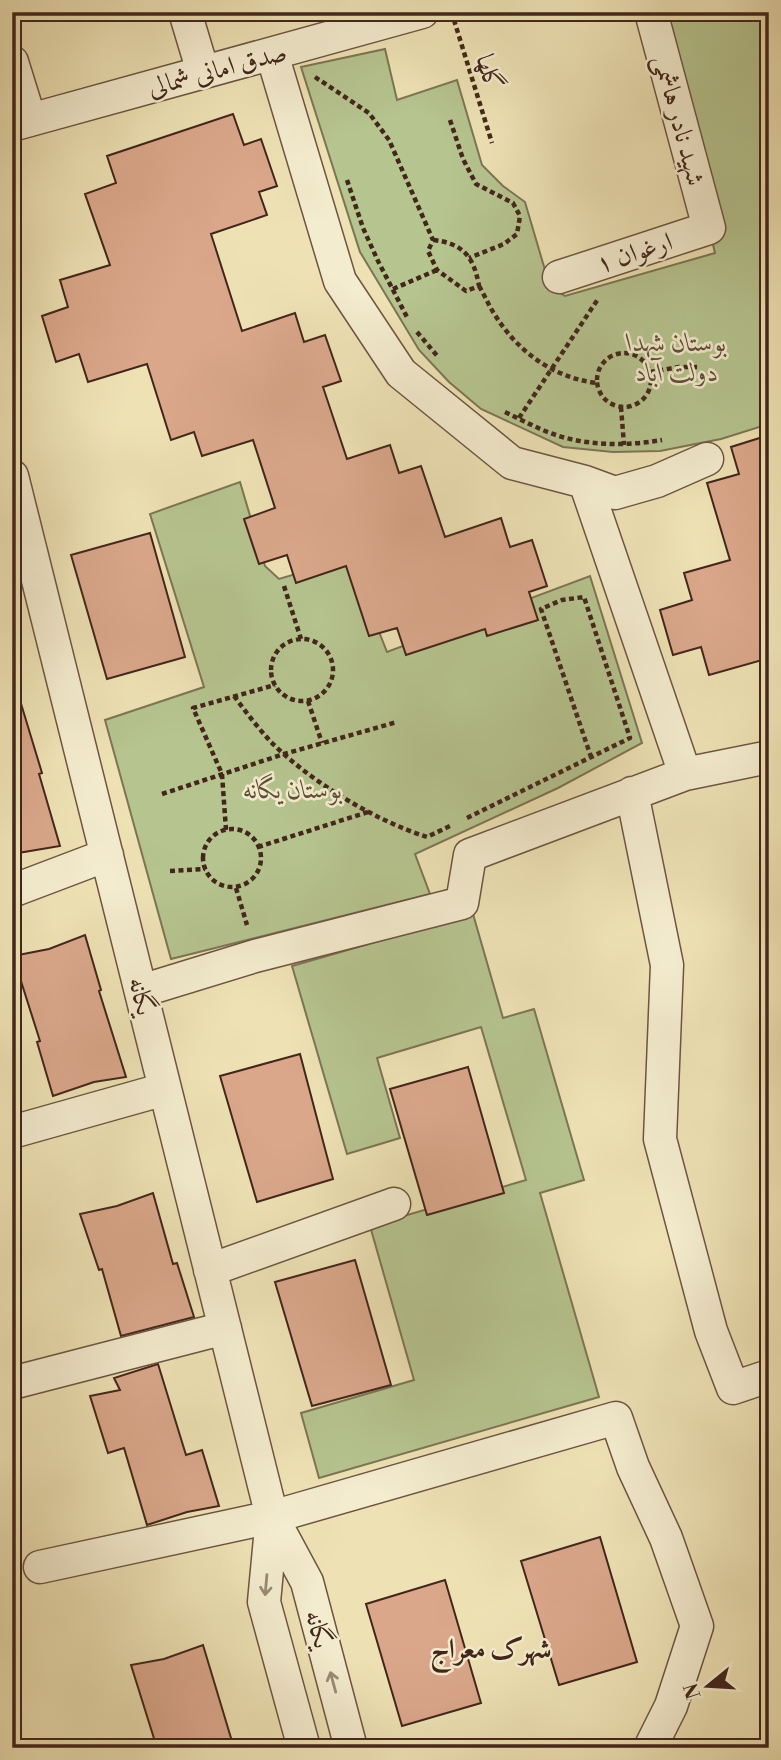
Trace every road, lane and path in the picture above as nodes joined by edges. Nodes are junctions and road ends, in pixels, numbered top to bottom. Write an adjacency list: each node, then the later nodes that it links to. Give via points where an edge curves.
1 (185, 12): 7 (street)
2 (422, 12): 5 (street, صدق امانی شمالی)
3 (452, 12): 13 (path, گلها)
4 (651, 12): 15 (street, شهید نادر هاشمی)
5 (272, 54): 7 (street, صدق امانی شمالی); 35 (street, via 340,281 401,373 512,463)
6 (12, 62): 12 (street)
7 (204, 72): 12 (street, صدق امانی شمالی)
8 (327, 73): 9 (path)
9 (314, 76): 10 (path); 16 (path, via 369,113 389,140)
10 (318, 87)
11 (450, 120): 17 (path, via 476,184 513,203 520,216 517,234)
12 (21, 123)
13 (492, 143)
14 (345, 176): 21 (path, via 363,228)
15 (709, 228): 19 (street, ارغوان ۱)
16 (433, 240): 17 (path, via 447,241); 18 (path, via 428,251)
17 (469, 258): 20 (path)
18 (437, 270): 20 (path, via 466,291); 21 (path)
19 (559, 277)
20 (479, 286): 25 (path, via 508,333 525,352)
21 (393, 289): 23 (path, via 411,324)
22 (601, 294): 25 (path)
23 (444, 363)
24 (699, 367): 26 (path)
25 (551, 369): 27 (path, via 576,381); 30 (path)
26 (650, 372): 27 (path, via 639,358 623,353 606,360); 28 (path, via 645,398)
27 (597, 383): 28 (path, via 605,399)
28 (621, 407): 32 (path)
29 (500, 410): 30 (path)
30 (519, 418): 32 (path, via 559,436)
31 (675, 438): 32 (path)
32 (624, 445)
33 (707, 459): 35 (street, via 615,493)
34 (12, 476): 55 (street, یگانه)
35 (585, 482): 47 (street)
36 (284, 586): 37 (path)
37 (302, 639): 38 (path, via 291,641 275,654 271,674); 40 (path, via 321,646 331,663 330,683)
38 (275, 685): 39 (path); 40 (path, via 289,698)
39 (234, 696): 43 (path); 46 (path, via 193,708)
40 (308, 701): 42 (path)
41 (397, 722): 42 (path)
42 (322, 743): 43 (path)
43 (284, 754): 46 (path); 50 (path)
44 (591, 757): 44 (path, via 630,738 584,597 541,609); 51 (path)
45 (769, 757): 47 (street)
46 (222, 774): 49 (path); 53 (path)
47 (685, 774): 48 (street)
48 (632, 793): 59 (street, via 470,855 462,903 255,956); 65 (street, via 667,965 660,1139 711,1331 733,1388)
49 (162, 794)
50 (368, 811): 52 (path, via 427,837); 54 (path)
51 (462, 820)
52 (451, 826)
53 (226, 830): 54 (path, via 245,832); 56 (path, via 209,841)
54 (258, 846): 56 (path, via 261,856 255,876 236,888 216,882)
55 (107, 855): 58 (street); 59 (street, یگانه)
56 (205, 869): 57 (path)
57 (170, 871)
58 (12, 891)
59 (141, 991): 60 (street, یگانه)
60 (165, 1090): 61 (street); 63 (street, یگانه)
61 (12, 1132)
62 (394, 1204): 63 (street)
63 (210, 1270): 64 (street, یگانه)
64 (225, 1328): 66 (street); 67 (street, یگانه)
65 (769, 1376)
66 (12, 1383)
67 (272, 1517): 68 (street); 69 (street, یگانه, one-way to 69, via 264,1602); 70 (street, یگانه, one-way to 67, via 307,1582); 71 (street, via 616,1418 697,1626 671,1706)
68 (40, 1567)
69 (304, 1748)
70 (351, 1748)
71 (650, 1748)

